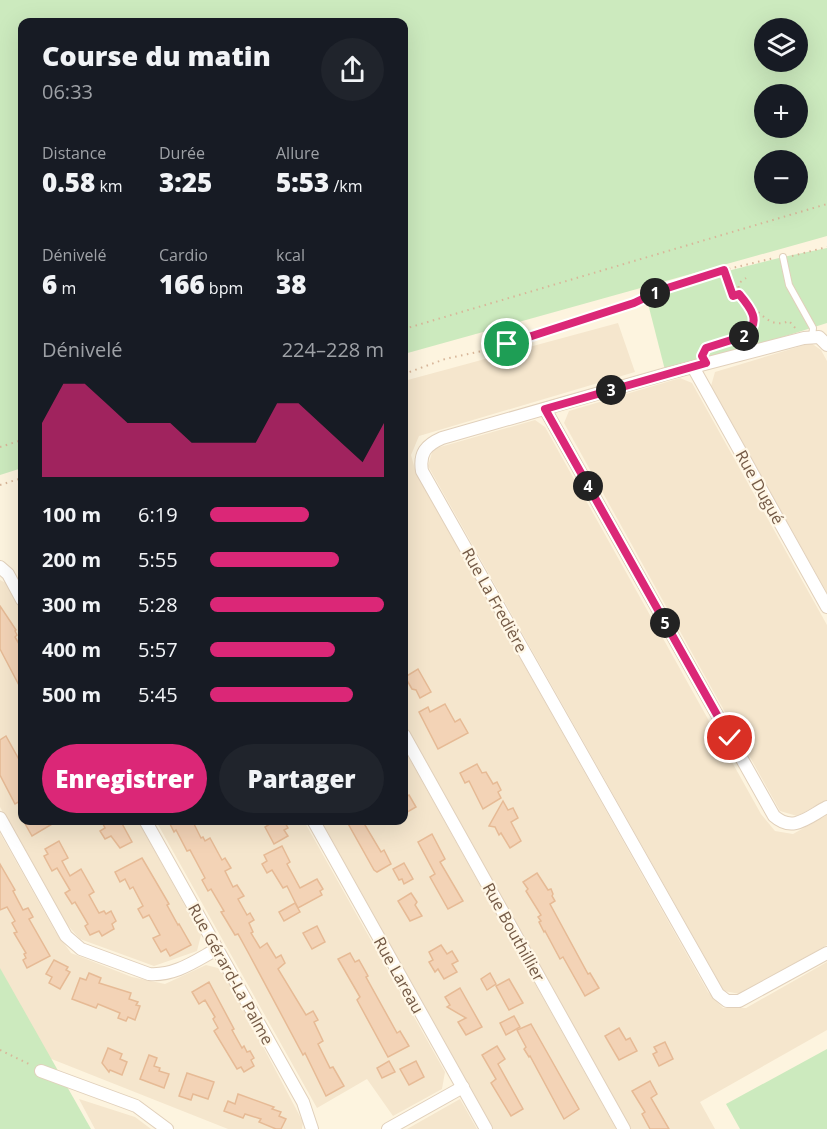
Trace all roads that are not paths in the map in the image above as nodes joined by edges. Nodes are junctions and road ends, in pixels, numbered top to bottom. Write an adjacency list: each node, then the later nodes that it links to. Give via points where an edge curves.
1 (783, 257): 2 (lane, via 789,285 813,328)
2 (812, 337): 3 (street); 4 (street, Rue La Fredière)
3 (827, 345)
4 (693, 367): 5 (street, Rue La Fredière); 8 (street, Rue Dugué)
5 (545, 409): 10 (street, via 774,816 791,825); 15 (street, Rue La Fredière, via 431,443 423,451 422,471 718,994 727,1001 739,1001)
6 (0, 567): 7 (street)
7 (18, 593)
8 (827, 607)
9 (408, 742): 22 (street, Rue Bouthillier)
10 (827, 807)
11 (0, 818): 14 (street, via 66,936 81,949 160,975)
12 (148, 825): 14 (street, Rue Gérard-La Palme)
13 (316, 825): 17 (street, Rue Lareau)
14 (217, 948): 19 (street, Rue Gérard-La Palme, via 303,1102)
15 (827, 953)
16 (42, 1071): 18 (street, via 136,1106)
17 (463, 1087): 20 (street); 21 (street, Rue Lareau)
18 (167, 1129)
19 (312, 1129)
20 (388, 1129)
21 (486, 1129)
22 (624, 1129)

